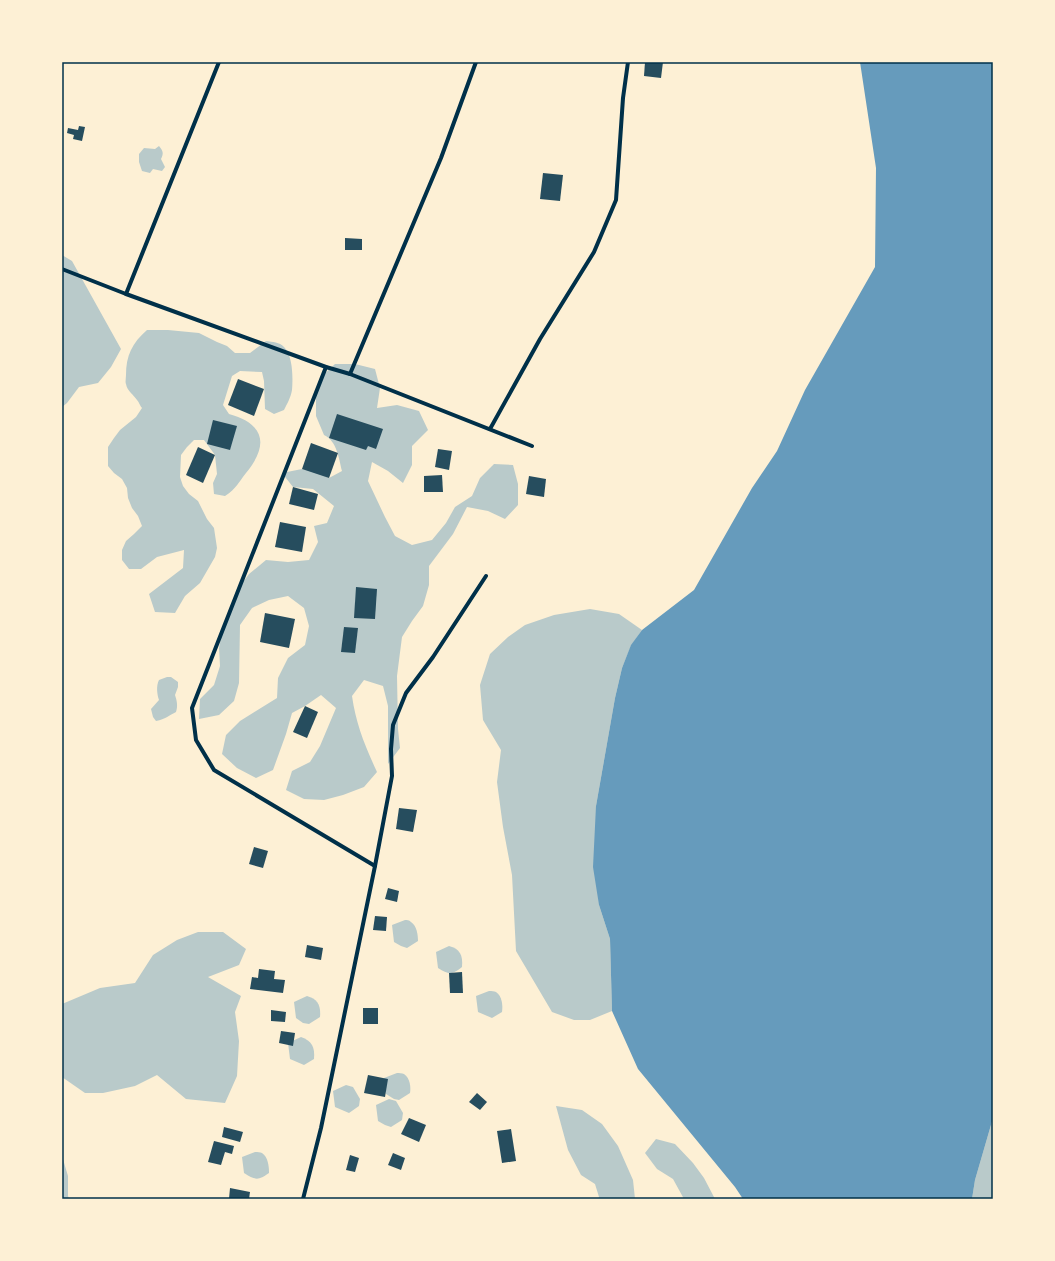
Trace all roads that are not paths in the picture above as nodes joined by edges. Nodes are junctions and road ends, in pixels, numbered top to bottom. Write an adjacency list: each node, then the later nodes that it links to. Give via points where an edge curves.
1 (219, 62): 5 (street)
2 (476, 62): 7 (street, via 441,158)
3 (628, 62): 8 (street, via 616,200 594,252)
4 (62, 269): 5 (street)
5 (126, 294): 6 (street)
6 (326, 367): 7 (street); 11 (street, via 192,708 196,740 214,770)
7 (350, 374): 8 (street)
8 (490, 429): 9 (street)
9 (532, 446)
10 (486, 576): 11 (street, via 406,692 393,725 392,776)
11 (375, 866): 12 (street, via 322,1121)
12 (303, 1199)

